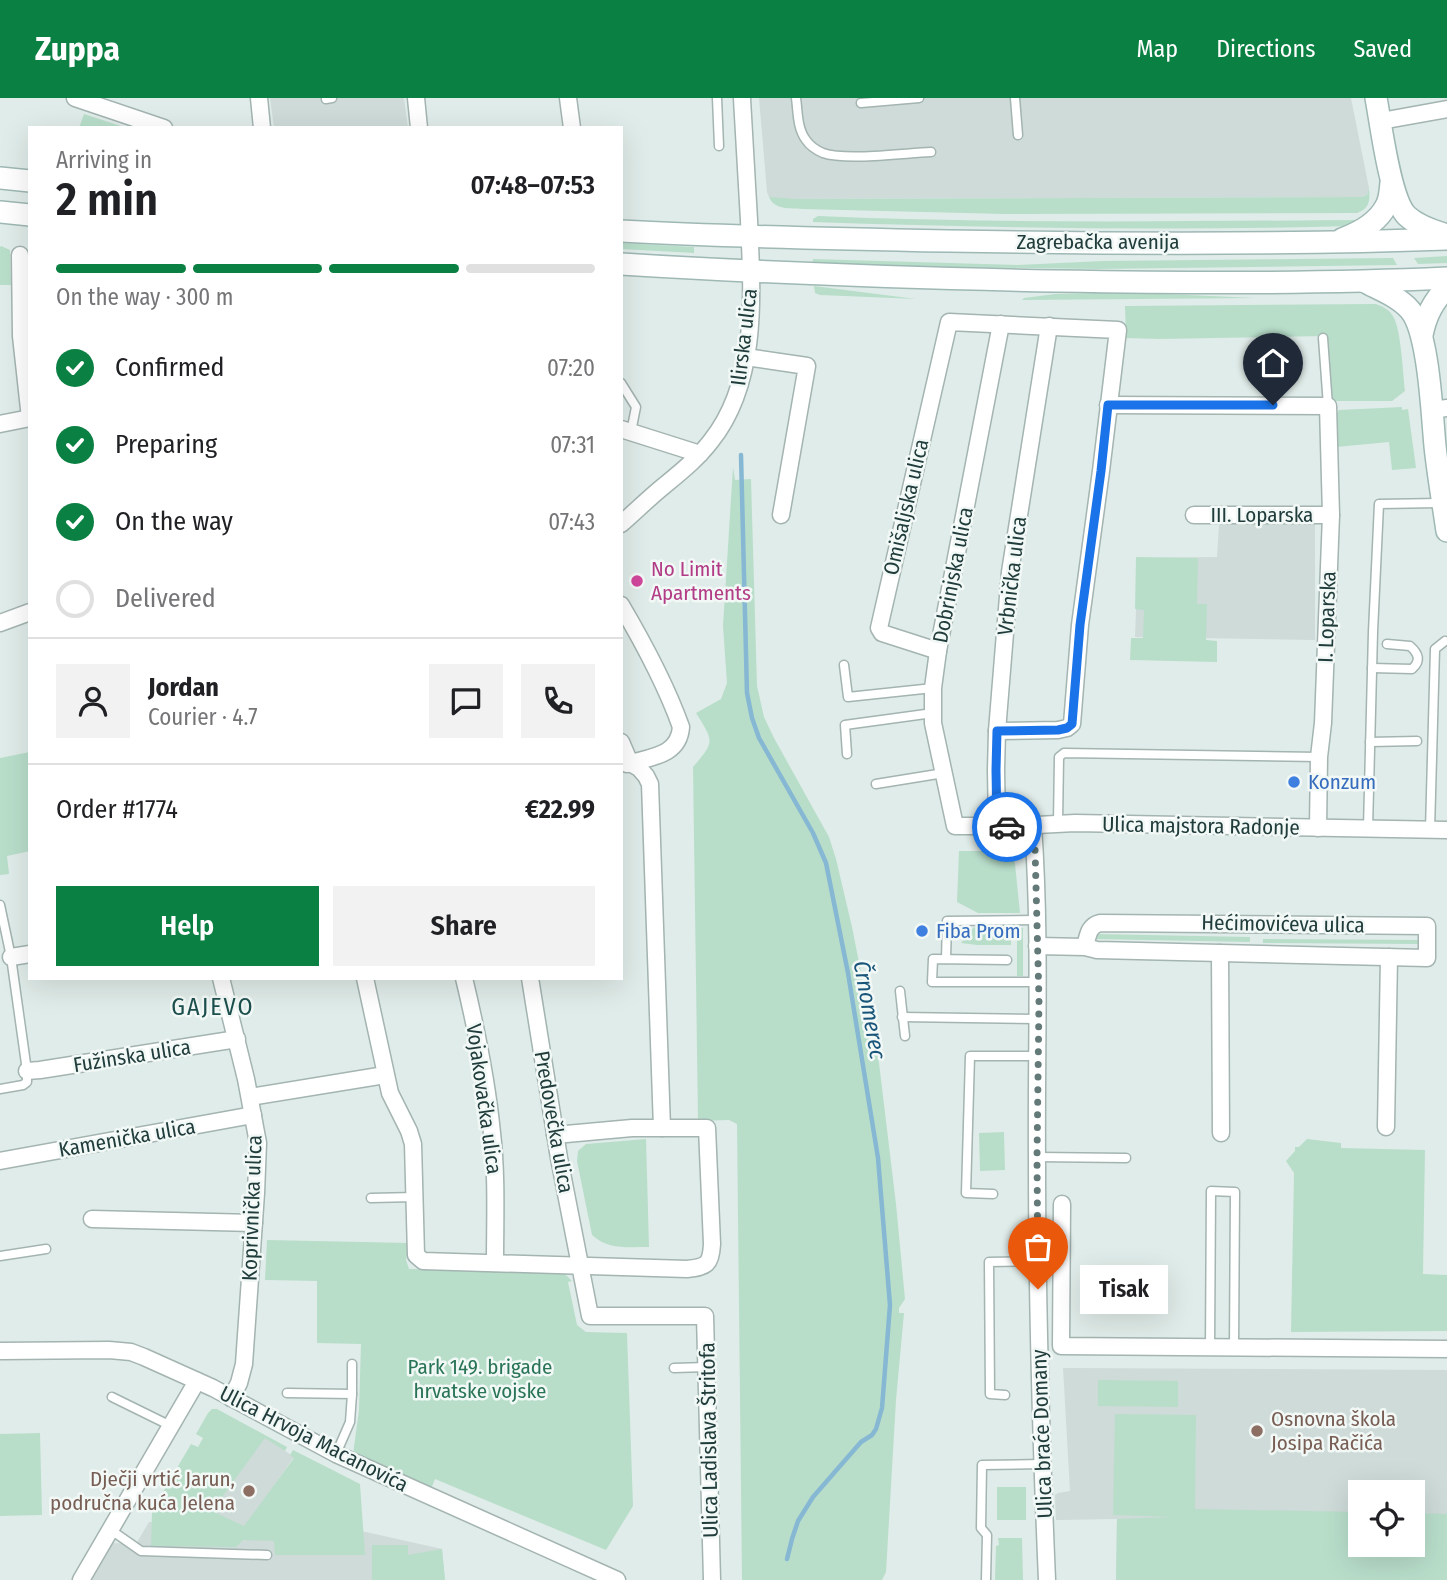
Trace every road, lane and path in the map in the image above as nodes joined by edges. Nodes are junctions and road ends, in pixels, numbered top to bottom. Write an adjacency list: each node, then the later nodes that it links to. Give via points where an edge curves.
1 (75, 98): 16 (street)
2 (259, 98): 17 (street)
3 (332, 98): 11 (lane)
4 (416, 98): 18 (street)
5 (568, 98): 19 (street)
6 (717, 98): 21 (lane)
7 (796, 98): 22 (lane, via 805,139 822,152 843,156)
8 (919, 98): 13 (lane)
9 (1015, 98): 20 (lane)
10 (1376, 98): 15 (main road)
11 (326, 99)
12 (742, 99): 29 (street)
13 (861, 103)
14 (1447, 109): 15 (street)
15 (1381, 121): 24 (main road)
16 (158, 126)
17 (262, 126)
18 (419, 126)
19 (572, 126)
20 (1018, 135)
21 (719, 146)
22 (931, 152)
23 (0, 178): 25 (main road)
24 (1391, 178): 30 (main road, via 1406,215); 31 (main road, via 1388,202 1380,215)
25 (28, 181)
26 (0, 212): 27 (main road)
27 (28, 215)
28 (623, 231): 29 (main road, Zagrebačka avenija)
29 (750, 237): 31 (main road, Zagrebačka avenija); 34 (street)
30 (1447, 237): 31 (main road, Zagrebačka avenija)
31 (1334, 242)
32 (20, 254): 44 (street)
33 (623, 264): 34 (main road, Zagrebačka avenija)
34 (751, 272): 36 (main road, Zagrebačka avenija, via 1229,283); 42 (street, Ilirska ulica)
35 (1447, 278): 36 (main road, Zagrebačka avenija)
36 (1363, 281): 40 (main road, via 1408,307)
37 (1447, 287): 40 (main road, via 1430,307)
38 (1001, 324): 39 (street); 63 (street, Dobrinjska ulica); 63 (street, Omišaljska ulica, via 948,322 879,628 882,633)
39 (1049, 326): 45 (street, via 1118,330); 68 (street, Vrbnička ulica, via 1010,572)
40 (1422, 335): 47 (main road)
41 (1323, 338): 46 (lane)
42 (746, 357): 51 (street, Ilirska ulica, via 731,408); 53 (street, via 807,366)
43 (623, 386): 50 (lane, via 636,407)
44 (28, 400)
45 (1108, 405): 46 (street); 68 (street, via 1072,724 1058,730)
46 (1328, 406): 55 (street, I. Loparska)
47 (1440, 409): 52 (main road, via 1435,445)
48 (28, 418): 49 (street)
49 (0, 424)
50 (626, 431): 51 (street)
51 (700, 454): 56 (street, Ilirska ulica)
52 (1443, 503): 57 (main road); 65 (lane, via 1379,504)
53 (781, 515)
54 (1194, 515): 55 (street, III. Loparska)
55 (1331, 515): 72 (street, I. Loparska)
56 (623, 522)
57 (1447, 531)
58 (623, 608): 73 (street, via 681,727 677,743 669,750)
59 (28, 613): 60 (street)
60 (0, 623)
61 (1445, 641): 82 (lane, via 1434,649)
62 (1387, 644): 65 (lane, via 1410,646 1418,664 1412,669)
63 (938, 651): 66 (street, Dobrinjska ulica)
64 (844, 665): 66 (lane, via 848,697)
65 (1372, 668): 70 (lane)
66 (933, 688): 67 (street, Dobrinjska ulica)
67 (933, 713): 71 (lane, via 845,725); 74 (street, Dobrinjska ulica)
68 (997, 731): 79 (street, Vrbnička ulica)
69 (1417, 741): 70 (lane)
70 (1370, 742): 81 (lane)
71 (847, 754)
72 (1320, 757): 76 (lane, via 1064,752 1059,757); 80 (street, I. Loparska)
73 (626, 765): 111 (street, via 639,768 650,784)
74 (944, 773): 75 (lane); 77 (street, Dobrinjska ulica)
75 (876, 784)
76 (1058, 823): 78 (street, Ulica majstora Radonje); 80 (street, Ulica majstora Radonje)
77 (955, 826): 79 (street, Ulica majstora Radonje)
78 (1033, 826): 79 (street, Ulica majstora Radonje); 85 (street, Ulica braće Domany)
79 (997, 827)
80 (1318, 828): 81 (street, Ulica majstora Radonje)
81 (1368, 828): 82 (street, Ulica majstora Radonje)
82 (1430, 830): 83 (street, Ulica majstora Radonje)
83 (1447, 830)
84 (0, 905): 90 (lane)
85 (1037, 920): 86 (street, Ulica braće Domany); 92 (lane, via 947,921)
86 (1037, 946): 87 (street, Hećimovićeva ulica); 98 (street, Ulica braće Domany)
87 (1085, 947): 88 (street, Hećimovićeva ulica); 91 (street, Hećimovićeva ulica, via 1090,929 1100,923 1427,926 1427,958)
88 (1220, 953): 91 (street, Hećimovićeva ulica); 112 (street, Hećimovićeva ulica)
89 (28, 954): 90 (street)
90 (11, 957): 105 (lane)
91 (1389, 957): 110 (street, Hećimovićeva ulica)
92 (946, 959): 93 (lane); 98 (lane, via 933,959 932,982)
93 (1007, 960)
94 (222, 980): 103 (street, Koprivnička ulica)
95 (365, 980): 106 (street)
96 (464, 980): 126 (street, Vojakovačka ulica, via 492,1132)
97 (530, 980): 113 (street, Predovečka ulica)
98 (1038, 982): 101 (street, Ulica braće Domany)
99 (900, 991): 100 (lane)
100 (902, 1017): 101 (lane); 102 (lane)
101 (1039, 1019): 104 (street, Ulica braće Domany)
102 (905, 1036)
103 (237, 1039): 105 (street, Fužinska ulica); 108 (street, Koprivnička ulica)
104 (1038, 1056): 114 (street, Ulica braće Domany); 117 (lane, via 970,1056 966,1193)
105 (27, 1071): 107 (lane, via 23,1085)
106 (386, 1075): 108 (street); 118 (street, via 413,1144)
107 (0, 1089)
108 (250, 1097): 109 (street, Koprivnička ulica)
109 (253, 1115): 116 (street, Kamenička ulica); 122 (street, Koprivnička ulica, via 258,1143)
110 (1386, 1127)
111 (662, 1128): 113 (street); 127 (street, via 707,1128 709,1263 690,1269)
112 (1221, 1133)
113 (555, 1135): 127 (street, Predovečka ulica)
114 (1037, 1157): 115 (lane); 125 (street, Ulica braće Domany)
115 (1126, 1158)
116 (0, 1161)
117 (993, 1194)
118 (415, 1197): 119 (lane); 126 (street, via 416,1255 423,1261)
119 (371, 1198)
120 (1062, 1204): 128 (street, via 1061,1346)
121 (92, 1219): 122 (street)
122 (254, 1223): 140 (street, Koprivnička ulica, via 244,1364)
123 (46, 1248): 124 (lane)
124 (0, 1256)
125 (1038, 1261): 138 (lane, via 989,1262 990,1394); 143 (street, Ulica braće Domany)
126 (495, 1263): 127 (street)
127 (580, 1265): 133 (street, Ulica Ladislava Štritofa, via 590,1316 705,1316)
128 (1210, 1347): 129 (street); 129 (lane, via 1211,1191 1236,1192)
129 (1234, 1347): 130 (street)
130 (1447, 1349)
131 (0, 1352): 135 (street, Ulica Hrvoja Macanovića, via 131,1352)
132 (352, 1364): 137 (lane)
133 (707, 1367): 134 (lane); 148 (street, Ulica Ladislava Štritofa)
134 (674, 1368)
135 (197, 1381): 140 (street, Ulica Hrvoja Macanovića); 141 (street)
136 (287, 1393): 137 (lane)
137 (352, 1394): 142 (lane, via 350,1422)
138 (1006, 1395)
139 (112, 1396): 141 (lane)
140 (231, 1398): 142 (street, Ulica Hrvoja Macanovića)
141 (172, 1426): 144 (street)
142 (336, 1454): 146 (street, Ulica Hrvoja Macanovića)
143 (1042, 1464): 149 (lane, via 982,1465); 150 (street, Ulica braće Domany)
144 (111, 1530): 145 (lane, via 141,1551); 147 (street)
145 (267, 1555)
146 (612, 1579)
147 (81, 1580)
148 (712, 1580)
149 (986, 1580)
150 (1047, 1580)

